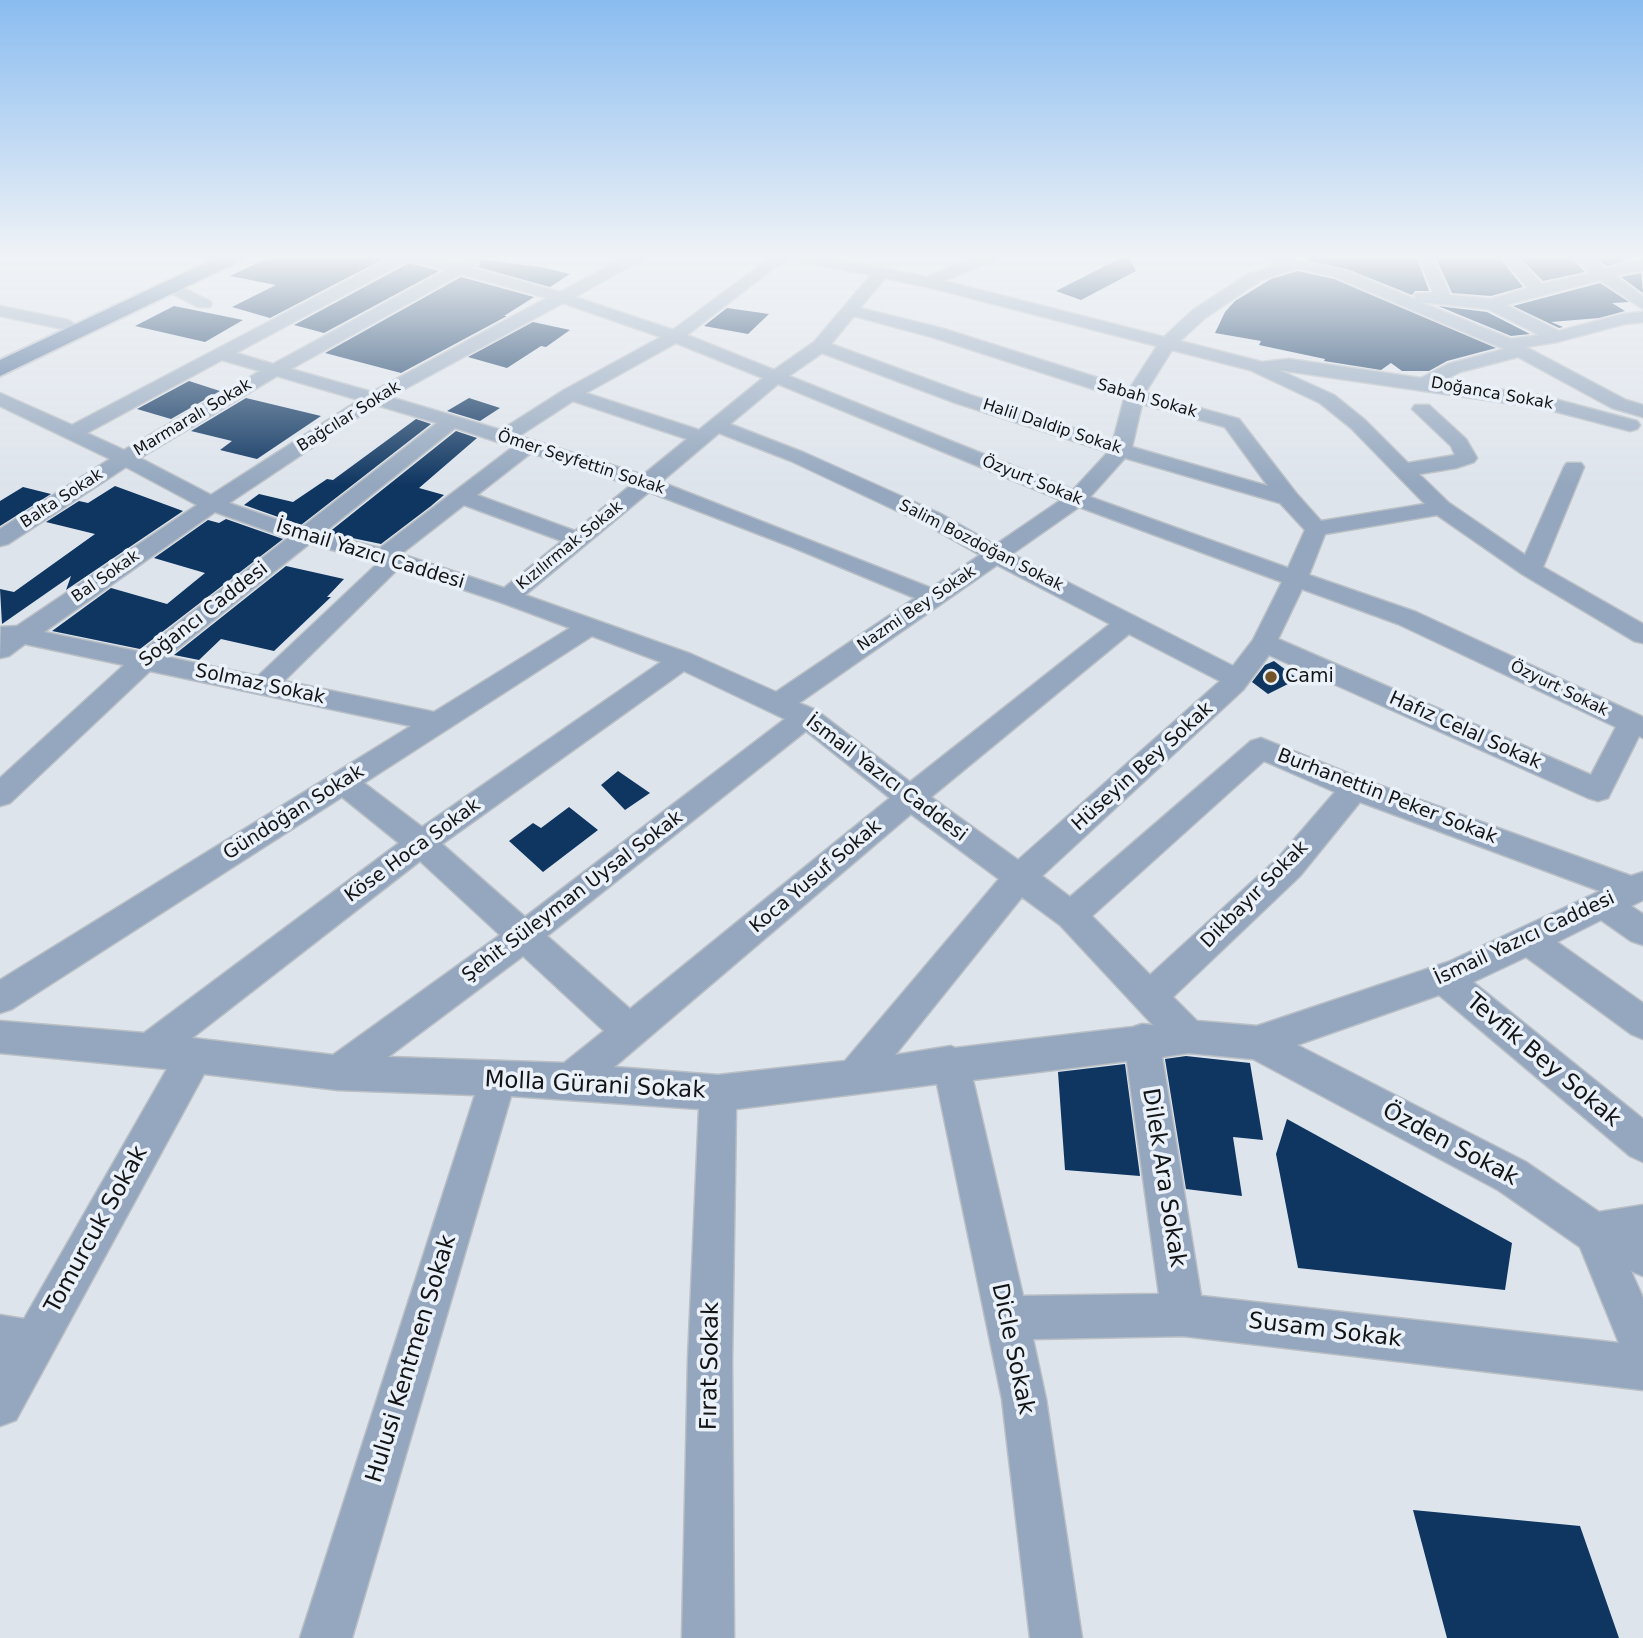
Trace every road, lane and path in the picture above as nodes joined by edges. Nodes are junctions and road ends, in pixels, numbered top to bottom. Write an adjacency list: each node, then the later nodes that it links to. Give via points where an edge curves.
1 (53, 332): 21 (main road)
2 (76, 332): 23 (main road)
3 (261, 332): 20 (street)
4 (343, 332): 24 (street, Marmaralı Sokak)
5 (495, 332): 30 (street, Bağcılar Sokak)
6 (668, 332): 15 (street, Özyurt Sokak)
7 (679, 332): 15 (street)
8 (832, 332): 18 (street, Kızılırmak Sokak)
9 (936, 332): 28 (street, Sabah Sokak)
10 (1127, 332): 17 (street)
11 (1179, 332): 17 (street, Nazmi Bey Sokak)
12 (1478, 332): 19 (street)
13 (1548, 332): 16 (street)
14 (1574, 332): 16 (street)
15 (676, 335): 25 (street, Özyurt Sokak); 27 (street)
16 (1557, 337): 19 (street)
17 (1168, 343): 22 (street); 28 (street, Nazmi Bey Sokak)
18 (820, 346): 25 (street, Kızılırmak Sokak); 40 (street, Halil Daldip Sokak)
19 (1514, 348): 26 (street, via 1454,368); 32 (street, via 1619,404)
20 (220, 354): 24 (street, Ömer Seyfettin Sokak); 37 (street)
21 (0, 359)
22 (1256, 366): 26 (street, Doğanca Sokak, via 1289,365); 43 (street, via 1327,399)
23 (0, 369)
24 (275, 370): 30 (street, Ömer Seyfettin Sokak); 41 (street, Marmaralı Sokak)
25 (775, 378): 36 (street, Kızılırmak Sokak); 47 (street, Özyurt Sokak)
26 (1426, 383): 33 (street, Doğanca Sokak, via 1543,401)
27 (571, 394): 36 (street, Salim Bozdoğan Sokak); 38 (street)
28 (1134, 396): 40 (street, Nazmi Bey Sokak); 46 (street, Sabah Sokak, via 1232,424)
29 (0, 399): 37 (street, İsmail Yazıcı Caddesi)
30 (373, 399): 34 (street, Ömer Seyfettin Sokak); 48 (street, Bağcılar Sokak)
31 (1422, 409): 43 (street, via 1459,443 1467,458)
32 (1640, 409): 33 (street)
33 (1609, 417): 35 (street, Doğanca Sokak)
34 (452, 421): 38 (street, Ömer Seyfettin Sokak); 51 (street, Soğancı Caddesi)
35 (1643, 429)
36 (710, 432): 44 (street, Kızılırmak Sokak); 54 (street, Salim Bozdoğan Sokak, via 798,457 933,519)
37 (72, 433): 41 (street, İsmail Yazıcı Caddesi)
38 (502, 438): 39 (street, Ömer Seyfettin Sokak)
39 (529, 445): 44 (street, Ömer Seyfettin Sokak); 45 (street)
40 (1121, 450): 46 (street, Halil Daldip Sokak); 47 (street, Nazmi Bey Sokak)
41 (125, 458): 48 (street, İsmail Yazıcı Caddesi); 52 (street, Balta Sokak)
42 (1574, 467): 56 (street)
43 (1402, 470): 49 (street)
44 (648, 484): 53 (street, Kızılırmak Sokak); 59 (street, Ömer Seyfettin Sokak)
45 (461, 497): 53 (street); 55 (street)
46 (1288, 498): 50 (street, Sabah Sokak)
47 (1077, 499): 54 (street, Nazmi Bey Sokak); 57 (street, Özyurt Sokak)
48 (212, 504): 51 (street, İsmail Yazıcı Caddesi); 63 (street, Bal Sokak)
49 (1441, 508): 50 (street); 56 (street)
50 (1316, 529): 57 (street, Hüseyin Bey Sokak)
51 (304, 536): 55 (street, İsmail Yazıcı Caddesi); 66 (street, Soğancı Caddesi)
52 (0, 539)
53 (576, 539): 58 (street, Kızılırmak Sokak)
54 (996, 555): 59 (street, Nazmi Bey Sokak); 60 (street, Salim Bozdoğan Sokak)
55 (389, 558): 58 (street, İsmail Yazıcı Caddesi); 68 (street)
56 (1530, 569): 62 (street)
57 (1295, 580): 64 (street, Hüseyin Bey Sokak); 71 (street, Özyurt Sokak, via 1407,618)
58 (508, 597): 61 (street, İsmail Yazıcı Caddesi)
59 (933, 597): 69 (street, Nazmi Bey Sokak)
60 (1128, 622): 67 (street, Salim Bozdoğan Sokak); 75 (street, Koca Yusuf Sokak)
61 (588, 628): 65 (street, İsmail Yazıcı Caddesi); 70 (street, Gündoğan Sokak)
62 (1642, 636)
63 (7, 639): 66 (street, Solmaz Sokak)
64 (1264, 643): 67 (street, Hüseyin Bey Sokak); 71 (street, Hafız Celal Sokak, via 1598,790)
65 (682, 660): 69 (street, İsmail Yazıcı Caddesi); 76 (street, Köse Hoca Sokak)
66 (144, 662): 68 (street, Solmaz Sokak); 74 (street, Soğancı Caddesi)
67 (1237, 680): 77 (street, Hüseyin Bey Sokak)
68 (263, 686): 70 (street, Solmaz Sokak)
69 (792, 711): 75 (street, İsmail Yazıcı Caddesi); 82 (street, Şehit Süleyman Uysal Sokak)
70 (438, 722): 72 (street, Gündoğan Sokak)
71 (1637, 726)
72 (343, 782): 76 (street); 86 (street, Gündoğan Sokak)
73 (1355, 788): 78 (street, Burhanettin Peker Sokak); 80 (street, Burhanettin Peker Sokak, via 1261,748); 85 (street, Dikbayır Sokak, via 1289,867)
74 (0, 795)
75 (910, 798): 77 (street, İsmail Yazıcı Caddesi); 88 (street, Koca Yusuf Sokak)
76 (421, 844): 82 (street); 93 (street, Köse Hoca Sokak)
77 (1018, 879): 80 (street, İsmail Yazıcı Caddesi); 97 (street, Hüseyin Bey Sokak)
78 (1638, 887): 79 (street, İsmail Yazıcı Caddesi)
79 (1603, 904): 81 (street); 83 (street, İsmail Yazıcı Caddesi)
80 (1071, 915): 85 (street, İsmail Yazıcı Caddesi)
81 (1643, 931)
82 (525, 935): 88 (street); 96 (street, Şehit Süleyman Uysal Sokak)
83 (1529, 940): 84 (street, İsmail Yazıcı Caddesi); 87 (street)
84 (1444, 979): 92 (street, İsmail Yazıcı Caddesi); 101 (street, Tevfik Bey Sokak)
85 (1150, 997): 90 (street, İsmail Yazıcı Caddesi)
86 (0, 998)
87 (1643, 1023)
88 (630, 1032): 99 (street, Koca Yusuf Sokak)
89 (0, 1037): 93 (street, Molla Gürani Sokak)
90 (1188, 1037): 91 (street, Molla Gürani Sokak); 92 (street, İsmail Yazıcı Caddesi)
91 (1142, 1041): 95 (street, Molla Gürani Sokak); 105 (street, Dilek Ara Sokak)
92 (1257, 1044): 103 (street, Özden Sokak, via 1512,1176)
93 (149, 1050): 94 (street, Molla Gürani Sokak)
94 (195, 1055): 96 (street, Molla Gürani Sokak); 107 (street, Tomurcuk Sokak)
95 (951, 1063): 97 (street, Molla Gürani Sokak); 106 (street, Dicle Sokak)
96 (338, 1073): 98 (street, Molla Gürani Sokak)
97 (853, 1078): 100 (street, Molla Gürani Sokak)
98 (498, 1079): 99 (street, Molla Gürani Sokak); 111 (street, Hulusi Kentmen Sokak)
99 (570, 1081): 100 (street, Molla Gürani Sokak)
100 (718, 1093): 112 (street, Fırat Sokak)
101 (1643, 1143)
102 (1643, 1225): 103 (street)
103 (1594, 1233): 104 (street, Özden Sokak); 108 (street)
104 (1643, 1255)
105 (1183, 1315): 106 (street, Susam Sokak); 109 (street, Susam Sokak)
106 (1006, 1318): 113 (street, Dicle Sokak, via 1024,1399)
107 (17, 1339): 110 (street, Tomurcuk Sokak)
108 (1643, 1349)
109 (1643, 1368)
110 (0, 1404)
111 (326, 1638)
112 (708, 1638)
113 (1056, 1638)

